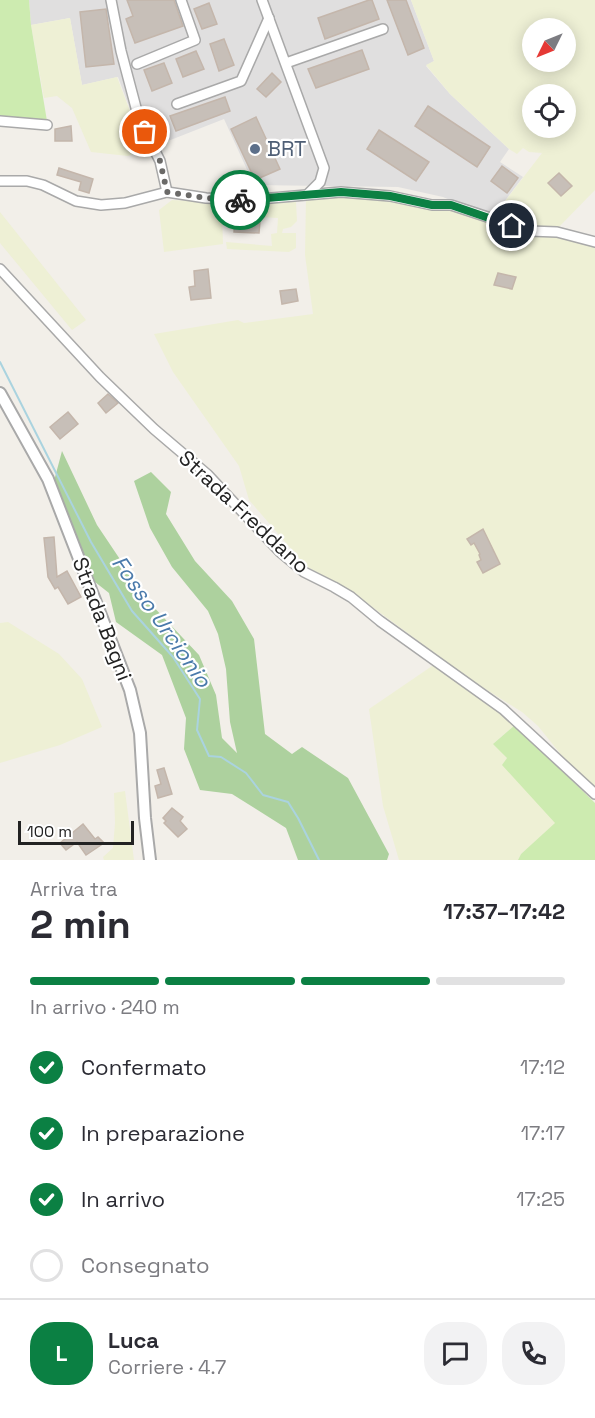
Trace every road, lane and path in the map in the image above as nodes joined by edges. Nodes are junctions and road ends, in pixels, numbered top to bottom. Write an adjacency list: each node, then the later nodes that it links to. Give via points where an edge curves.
1 (111, 0): 12 (street, via 140,119 160,161)
2 (181, 0): 7 (street, via 195,40)
3 (262, 0): 4 (street)
4 (269, 18): 6 (street); 8 (street, via 241,81)
5 (383, 29): 6 (street)
6 (286, 63): 13 (street, via 324,168 320,182)
7 (137, 64)
8 (177, 104)
9 (0, 121): 10 (street)
10 (47, 124)
11 (0, 181): 12 (street, via 44,185 76,201 101,205)
12 (167, 192): 13 (street, via 249,200)
13 (308, 194): 14 (street, via 341,192 451,205 530,231 557,232)
14 (595, 242)
15 (0, 269): 17 (street, Strada Freddano, via 100,377 208,475 280,552 304,572 351,597 503,709)
16 (0, 393): 18 (street, Strada Bagni, via 48,479 130,690 140,733)
17 (595, 794)
18 (150, 860)

